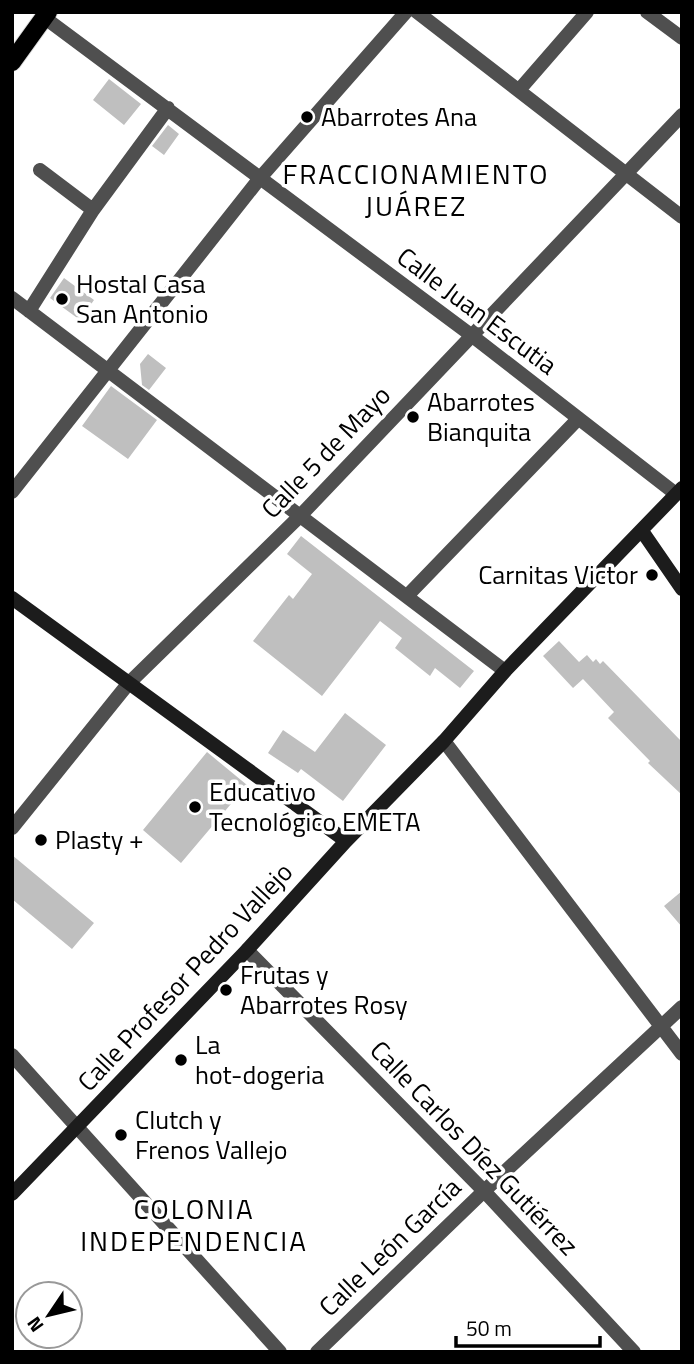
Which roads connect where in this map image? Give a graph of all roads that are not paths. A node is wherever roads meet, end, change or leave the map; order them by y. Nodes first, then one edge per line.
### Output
1 (406, 12) edge
2 (417, 12) edge
3 (587, 12) edge
4 (647, 12) edge
5 (46, 15) edge
6 (682, 38) edge
7 (12, 62) edge
8 (520, 89) junction
9 (168, 108) junction
10 (682, 115) edge
11 (40, 170) dead end
12 (625, 172) junction
13 (260, 178) junction
14 (93, 210) junction
15 (682, 217) edge
16 (12, 298) edge
17 (29, 311) junction
18 (471, 335) junction
19 (110, 371) junction
20 (578, 419) junction
21 (679, 491) edge
22 (12, 492) edge
23 (301, 515) junction
24 (642, 531) junction
25 (682, 589) edge
26 (407, 596) junction
27 (12, 598) edge
28 (505, 671) junction
29 (128, 684) junction
30 (444, 741) junction
31 (12, 828) edge
32 (346, 841) junction
33 (247, 950) junction
34 (682, 1007) edge
35 (661, 1027) junction
36 (682, 1054) edge
37 (12, 1055) edge
38 (78, 1125) junction
39 (484, 1191) junction
40 (12, 1194) edge
41 (280, 1352) edge
42 (317, 1352) edge
43 (634, 1352) edge

1 - 13 street
2 - 8 street
3 - 8 street
4 - 6 street
5 - 7 main road
5 - 9 street, Calle Juan Escutia
8 - 12 street
9 - 13 street, Calle Juan Escutia
9 - 14 street
10 - 12 street, Calle 5 de Mayo
11 - 14 street
12 - 15 street
12 - 18 street, Calle 5 de Mayo
13 - 18 street, Calle Juan Escutia
13 - 19 street
14 - 17 street
16 - 17 street
17 - 19 street
18 - 20 street, Calle Juan Escutia
18 - 23 street, Calle 5 de Mayo
19 - 22 street
19 - 23 street
20 - 21 street, Calle Juan Escutia
20 - 26 street
21 - 24 street, Calle Profesor Pedro Vallejo
23 - 26 street
23 - 29 street, Calle 5 de Mayo
24 - 25 street
24 - 28 street, Calle Profesor Pedro Vallejo
26 - 28 street
27 - 29 street
28 - 30 street, Calle Profesor Pedro Vallejo
29 - 31 street, Calle 5 de Mayo
29 - 32 street
30 - 32 street, Calle Profesor Pedro Vallejo
30 - 35 street
32 - 33 street, Calle Profesor Pedro Vallejo
33 - 38 street, Calle Profesor Pedro Vallejo
33 - 39 street, Calle Carlos Díez Gutiérrez
34 - 35 street, Calle León García
35 - 36 street
35 - 39 street, Calle León García
37 - 38 street
38 - 40 street, Calle Profesor Pedro Vallejo
38 - 41 street
39 - 42 street, Calle León García
39 - 43 street, Calle Carlos Díez Gutiérrez

